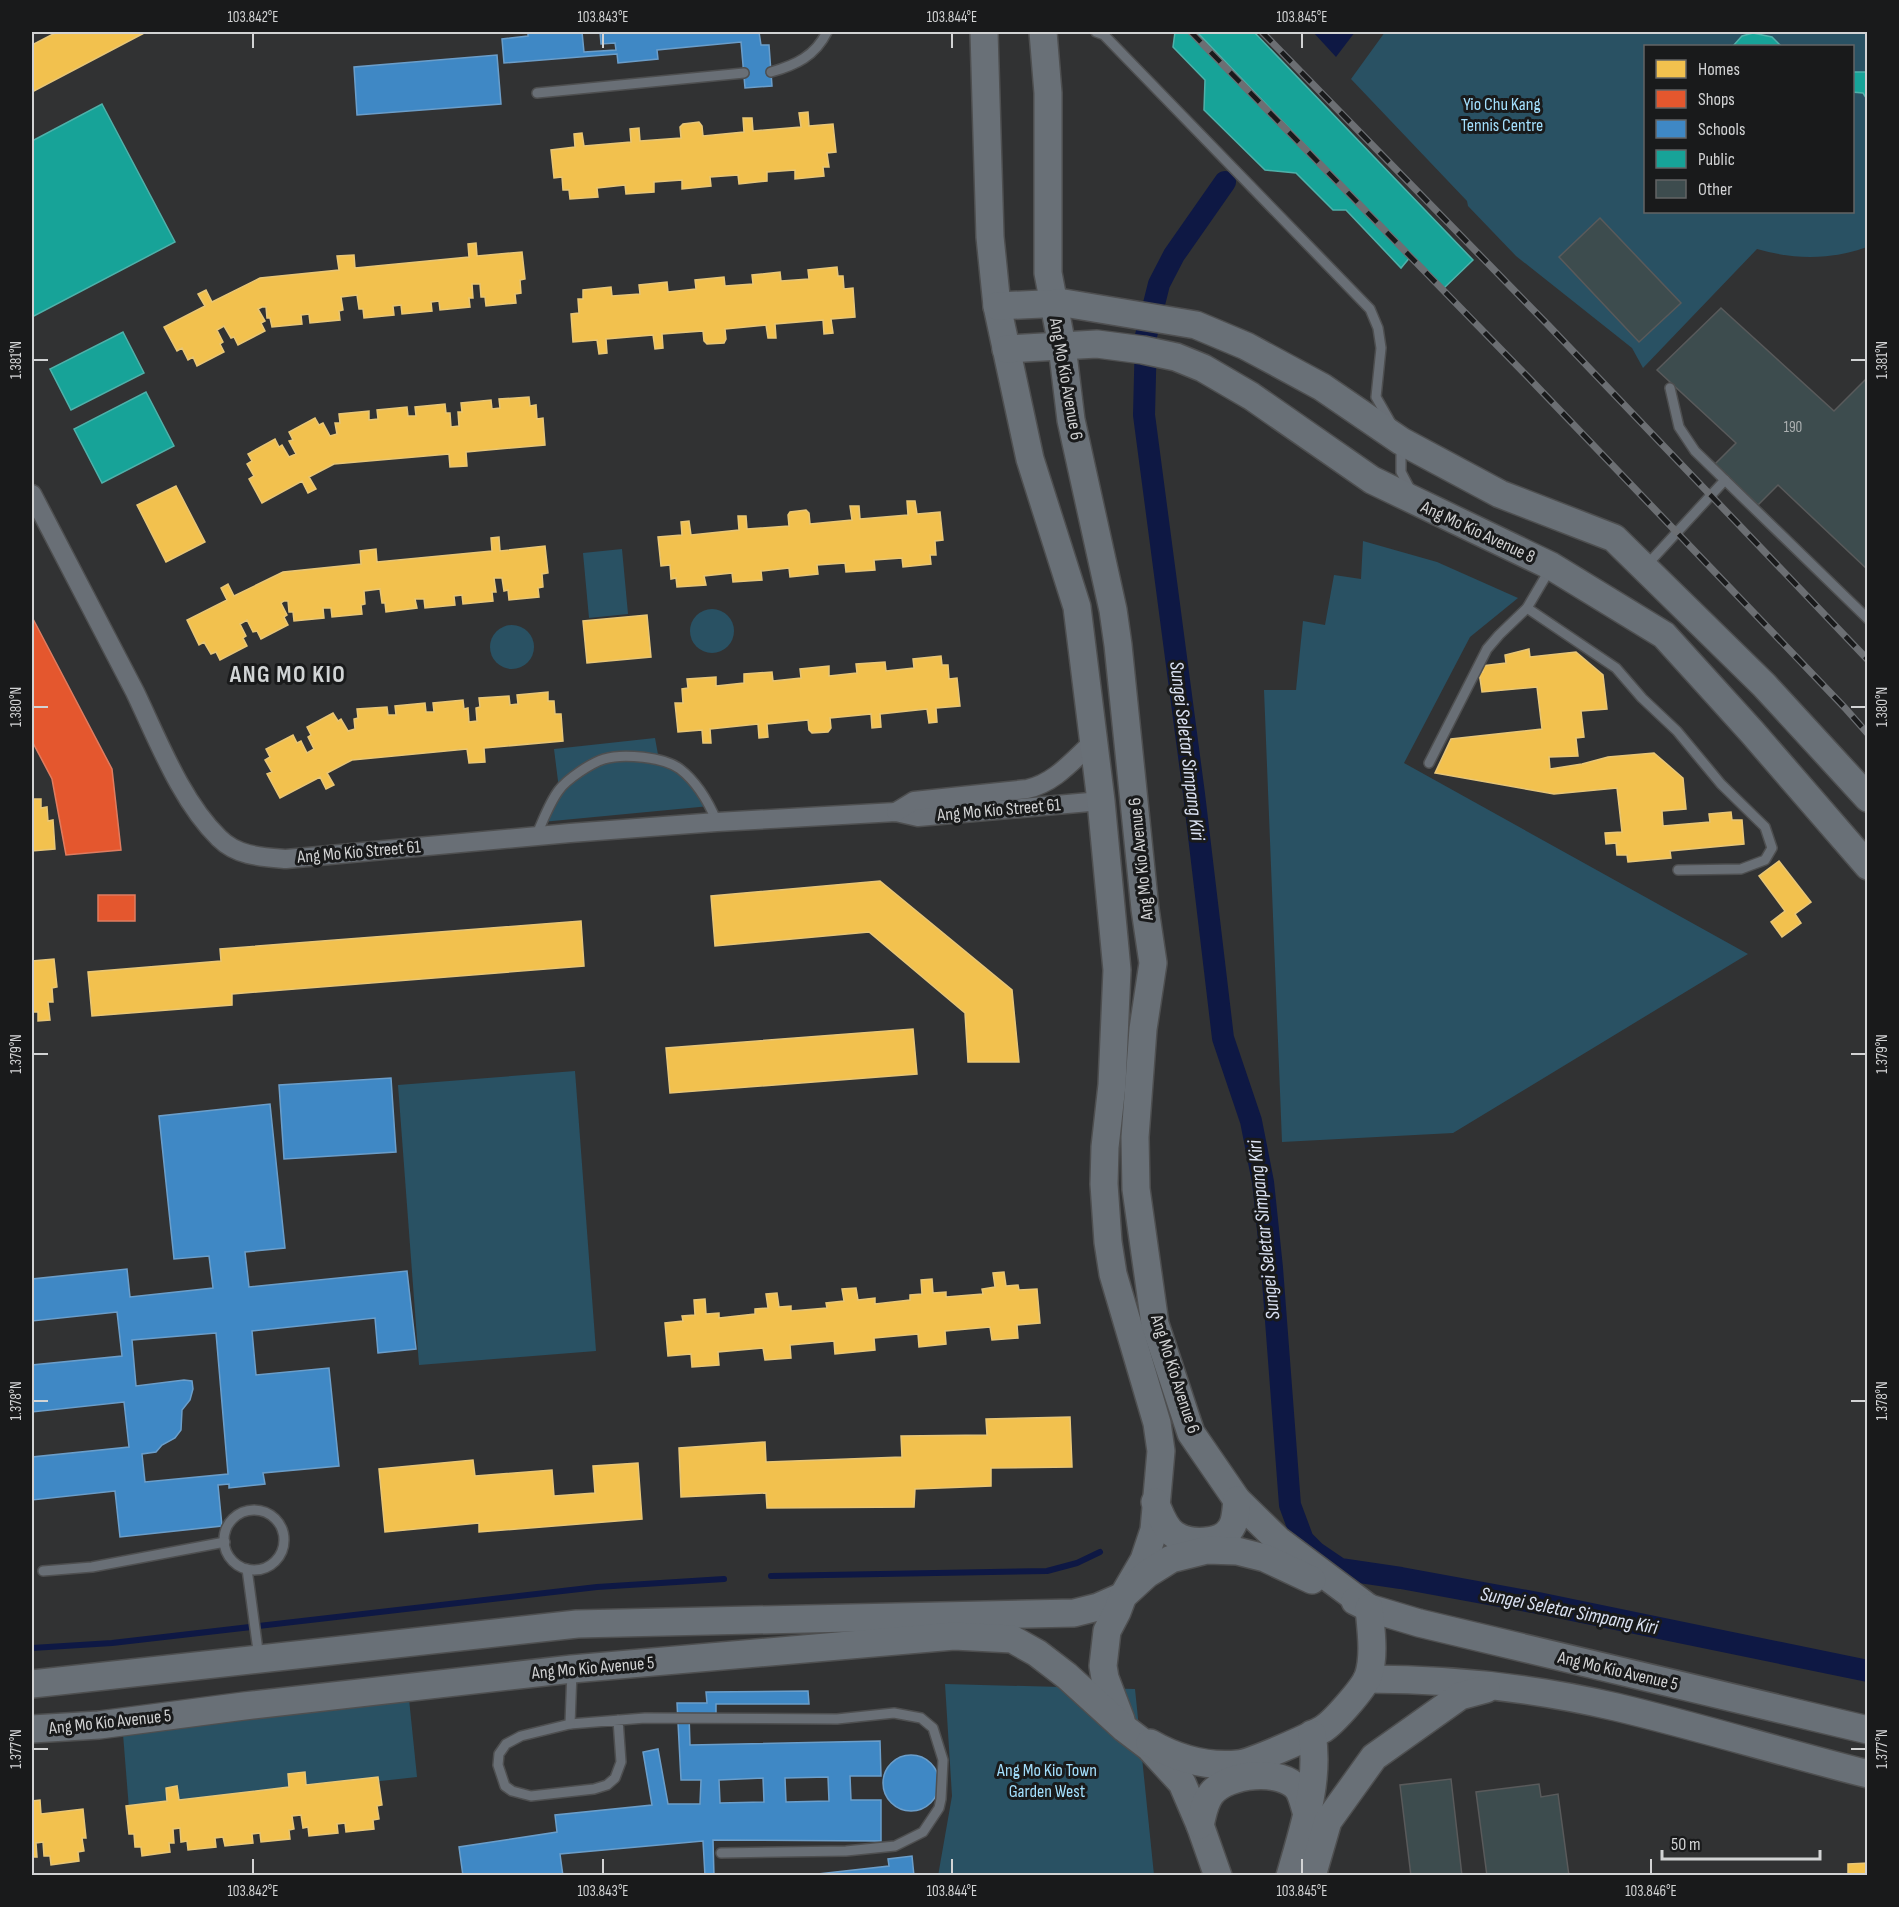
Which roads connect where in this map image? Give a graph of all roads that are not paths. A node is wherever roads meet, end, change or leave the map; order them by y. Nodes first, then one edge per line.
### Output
1 (827, 32) edge
2 (984, 32) edge
3 (1043, 32) edge
4 (1096, 32) edge
5 (771, 72) dead end
6 (744, 74) dead end
7 (537, 93) dead end
8 (1053, 302) junction
9 (997, 306) junction
10 (1062, 346) junction
11 (1006, 349) junction
12 (1670, 388) dead end
13 (1401, 441) junction
14 (1725, 480) junction
15 (32, 494) edge
16 (1428, 509) junction
17 (1551, 567) junction
18 (1645, 567) junction
19 (1527, 608) junction
20 (1868, 619) edge
21 (1094, 741) junction
22 (1429, 763) dead end
23 (1868, 798) edge
24 (1101, 801) junction
25 (896, 812) junction
26 (717, 822) junction
27 (536, 836) junction
28 (1868, 866) edge
29 (1678, 870) dead end
30 (1237, 1500) junction
31 (1155, 1503) junction
32 (225, 1542) junction
33 (247, 1569) junction
34 (43, 1571) dead end
35 (1123, 1596) junction
36 (1369, 1608) junction
37 (1048, 1614) junction
38 (842, 1617) junction
39 (842, 1647) junction
40 (258, 1649) junction
41 (572, 1669) junction
42 (1367, 1678) junction
43 (32, 1684) edge
44 (1496, 1686) junction
45 (618, 1720) junction
46 (570, 1724) junction
47 (1124, 1728) junction
48 (32, 1729) edge
49 (1868, 1730) edge
50 (1312, 1734) junction
51 (1868, 1774) edge
52 (1306, 1812) junction
53 (1200, 1825) junction
54 (721, 1853) dead end
55 (1218, 1875) edge
56 (1290, 1875) edge
57 (1312, 1875) edge

1 - 5 lane
2 - 9 main road, Ang Mo Kio Avenue 6
3 - 8 main road, Ang Mo Kio Avenue 6
4 - 13 lane
6 - 7 lane
8 - 9 main road
8 - 10 main road, Ang Mo Kio Avenue 6
8 - 13 main road
9 - 11 main road, Ang Mo Kio Avenue 6
10 - 11 main road, Ang Mo Kio Avenue 8
10 - 16 main road, Ang Mo Kio Avenue 8
10 - 30 main road, Ang Mo Kio Avenue 6
11 - 21 main road, Ang Mo Kio Avenue 6
12 - 14 lane
13 - 16 lane
13 - 18 main road
14 - 18 lane
14 - 20 lane
15 - 27 street, Ang Mo Kio Street 61
16 - 17 main road, Ang Mo Kio Avenue 8
17 - 19 lane
17 - 28 main road, Ang Mo Kio Avenue 8
18 - 23 main road
19 - 22 lane
19 - 29 lane
21 - 24 main road, Ang Mo Kio Avenue 6
21 - 25 street, Ang Mo Kio Street 61
24 - 25 street, Ang Mo Kio Street 61
24 - 31 main road, Ang Mo Kio Avenue 6
25 - 26 street, Ang Mo Kio Street 61
26 - 27 street, Ang Mo Kio Street 61
26 - 27 lane
30 - 31 main road
30 - 36 main road, Ang Mo Kio Avenue 6
31 - 35 main road, Ang Mo Kio Avenue 6
31 - 37 main road
32 - 33 lane
32 - 33 lane
32 - 34 lane
33 - 40 lane
35 - 36 main road
35 - 37 main road
35 - 47 main road, Ang Mo Kio Avenue 6
36 - 42 main road
36 - 49 main road, Ang Mo Kio Avenue 5
37 - 38 main road
38 - 39 main road
38 - 40 main road
39 - 41 main road, Ang Mo Kio Avenue 5
39 - 47 main road, Ang Mo Kio Avenue 5
40 - 43 main road
41 - 46 lane
41 - 48 main road, Ang Mo Kio Avenue 5
42 - 44 main road, Ang Mo Kio Avenue 5
42 - 50 main road
44 - 51 main road, Ang Mo Kio Avenue 5
44 - 57 main road
45 - 46 lane
45 - 46 lane
45 - 54 lane
47 - 50 main road
47 - 53 main road
50 - 52 main road
52 - 53 main road
52 - 56 main road
53 - 55 main road

